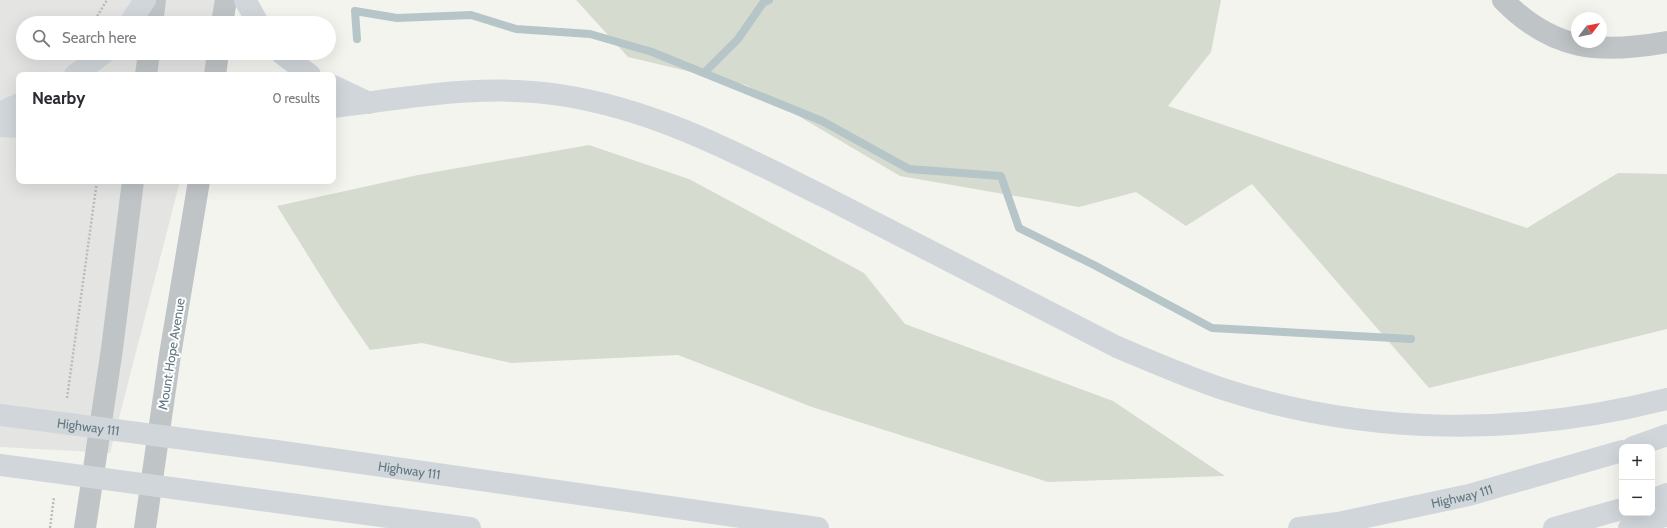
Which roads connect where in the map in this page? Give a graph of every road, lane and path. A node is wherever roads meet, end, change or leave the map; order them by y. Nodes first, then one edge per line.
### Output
1 (107, 0) edge
2 (145, 0) edge
3 (155, 0) edge
4 (226, 0) edge
5 (245, 0) edge
6 (1503, 0) edge
7 (97, 16) edge
8 (135, 16) edge
9 (153, 16) edge
10 (223, 16) edge
11 (254, 16) edge
12 (1667, 42) edge
13 (95, 60) edge
14 (148, 60) edge
15 (217, 60) edge
16 (290, 60) edge
17 (79, 72) edge
18 (146, 72) edge
19 (215, 72) edge
20 (306, 72) edge
21 (336, 87) edge
22 (369, 103) junction
23 (16, 105) edge
24 (336, 107) edge
25 (0, 113) edge
26 (0, 126) edge
27 (16, 127) edge
28 (97, 184) edge
29 (133, 184) edge
30 (198, 184) edge
31 (75, 344) dead end
32 (1667, 399) edge
33 (0, 415) edge
34 (1667, 435) edge
35 (1642, 444) edge
36 (1619, 452) edge
37 (0, 465) edge
38 (1667, 494) edge
39 (1655, 499) edge
40 (1619, 510) edge
41 (1667, 515) edge
42 (85, 528) edge
43 (145, 528) edge
44 (470, 528) edge
45 (818, 528) edge
46 (1299, 528) edge
47 (1554, 528) edge
48 (1629, 528) edge

1 - 7 path
2 - 8 highway
3 - 9 street
4 - 10 street
5 - 11 highway
6 - 12 street
13 - 17 highway
14 - 18 street
15 - 19 street
16 - 20 highway
21 - 22 highway
22 - 24 highway
22 - 32 highway
23 - 25 highway
26 - 27 highway
28 - 31 path
29 - 42 street
30 - 43 street, Mount Hope Avenue
33 - 45 highway, Highway 111
34 - 35 highway
36 - 46 highway, Highway 111
37 - 44 highway
38 - 39 highway
40 - 47 highway
41 - 48 highway

